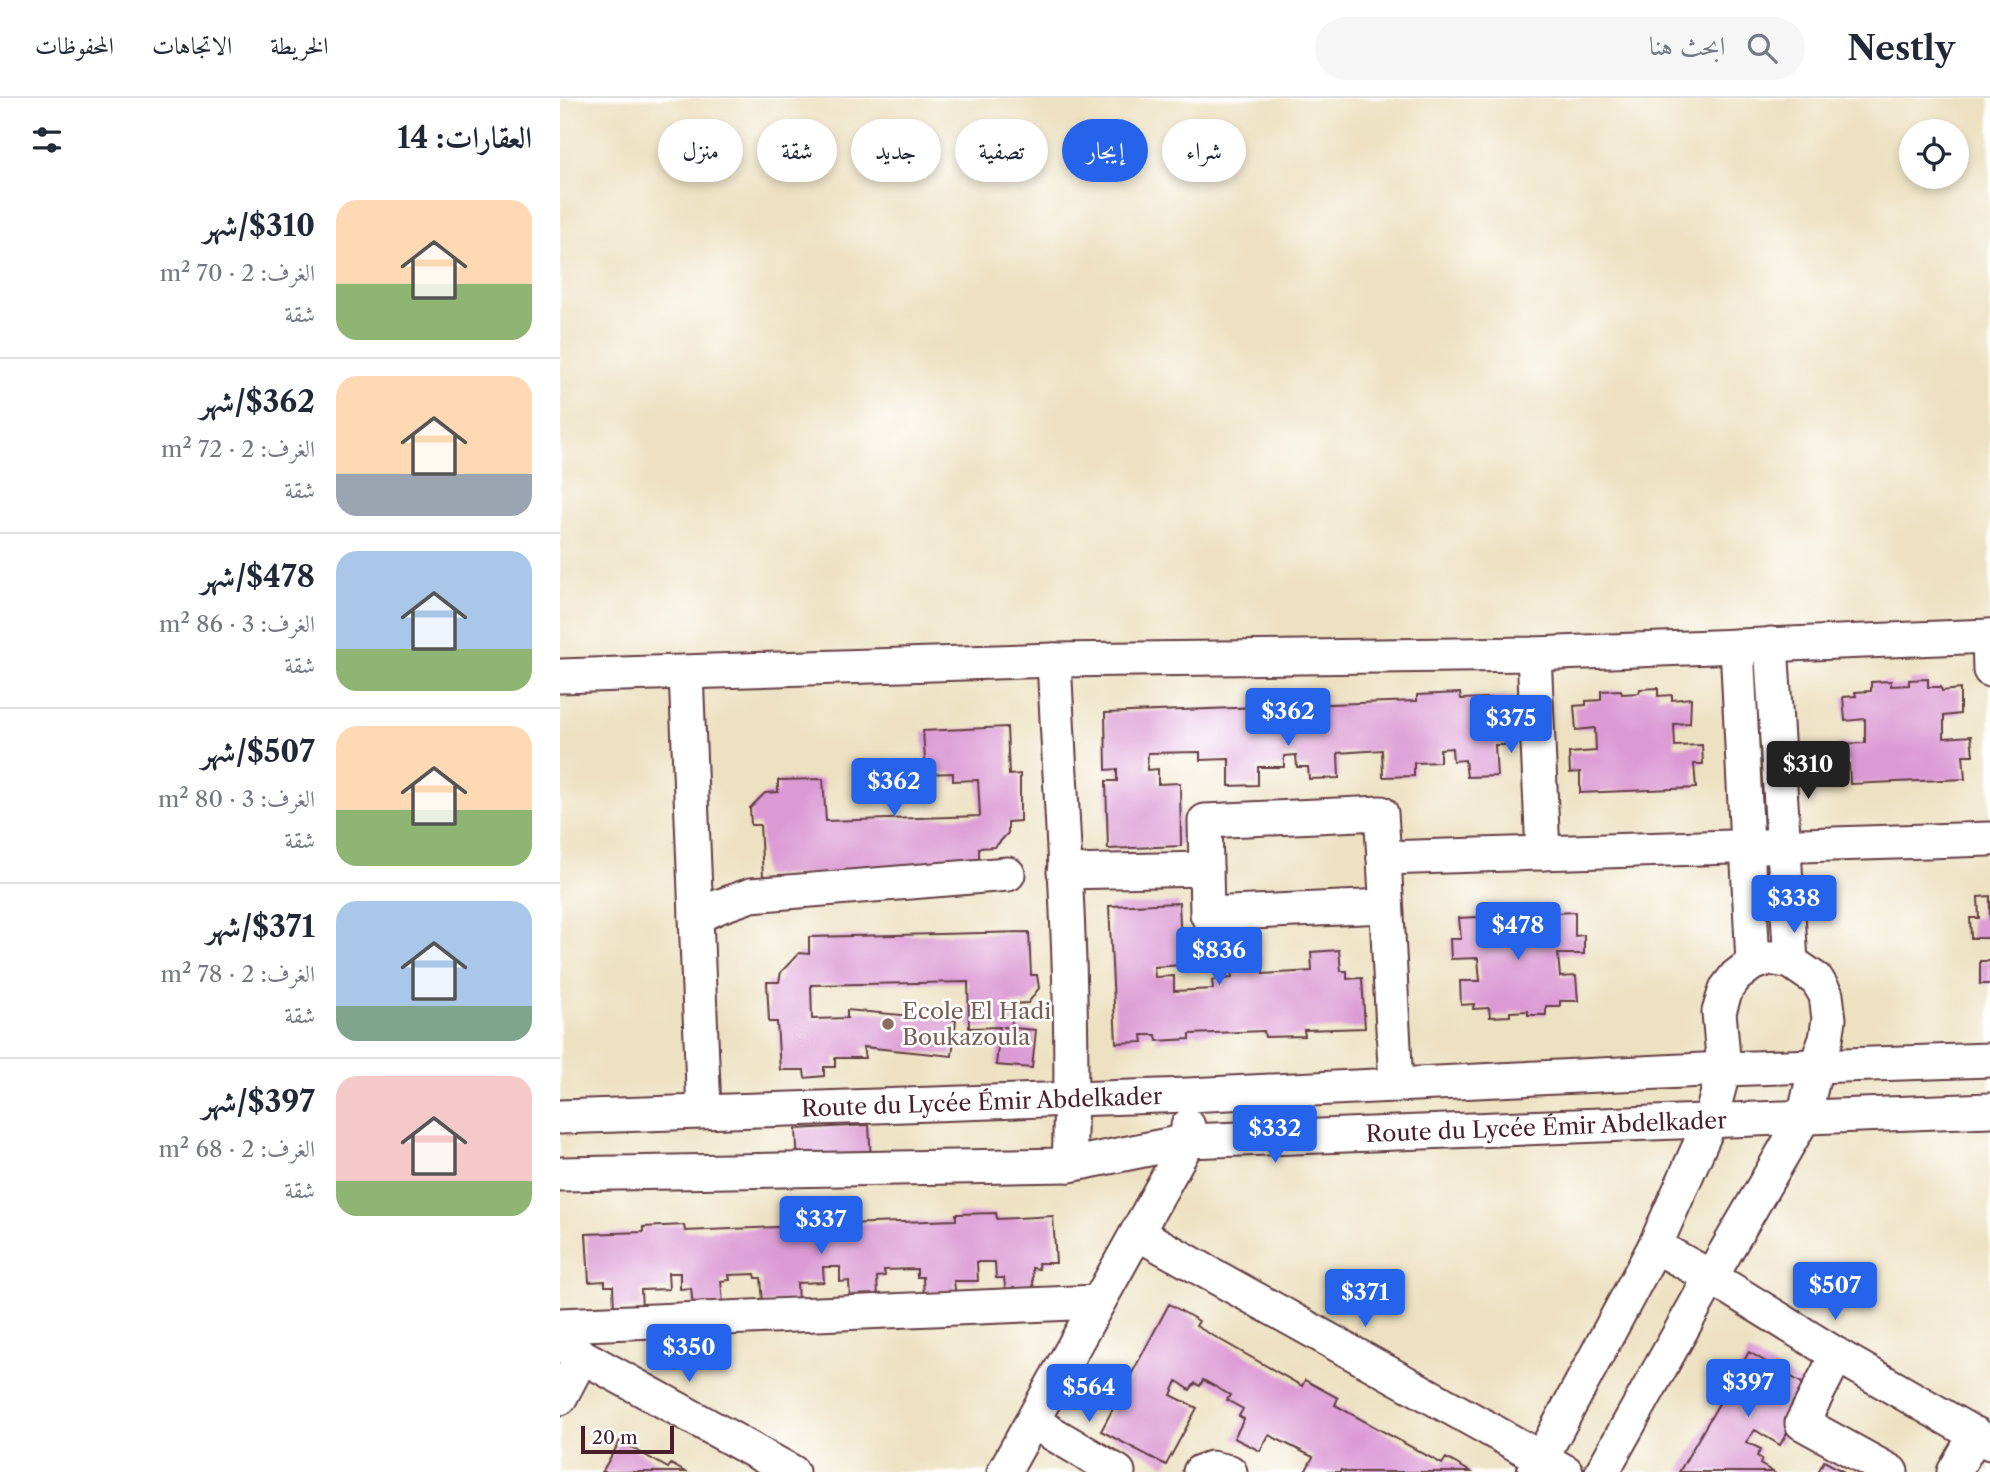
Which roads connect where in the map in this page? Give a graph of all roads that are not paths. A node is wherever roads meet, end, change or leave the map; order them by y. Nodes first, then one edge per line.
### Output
1 (1989, 636) edge
2 (1771, 644) junction
3 (1737, 646) junction
4 (1534, 654) junction
5 (1054, 660) junction
6 (1990, 670) edge
7 (686, 673) junction
8 (560, 676) edge
9 (1990, 839) edge
10 (1784, 844) junction
11 (1747, 846) junction
12 (1543, 853) junction
13 (1384, 858) junction
14 (1206, 869) junction
15 (1064, 872) junction
16 (1009, 874) dead end
17 (1385, 906) junction
18 (696, 917) junction
19 (1791, 962) junction
20 (1753, 963) junction
21 (1990, 1060) edge
22 (1816, 1066) junction
23 (1724, 1069) junction
24 (1396, 1085) junction
25 (1188, 1095) junction
26 (1072, 1099) junction
27 (1990, 1110) edge
28 (704, 1111) junction
29 (560, 1117) edge
30 (1804, 1117) junction
31 (1710, 1122) junction
32 (1188, 1141) junction
33 (1069, 1165) junction
34 (560, 1174) edge
35 (1137, 1233) junction
36 (1655, 1246) junction
37 (1710, 1277) junction
38 (1097, 1302) junction
39 (560, 1325) edge
40 (571, 1350) edge
41 (1837, 1355) junction
42 (560, 1398) edge
43 (1032, 1422) junction
44 (1983, 1438) edge
45 (1547, 1467) edge
46 (792, 1472) edge
47 (1004, 1472) edge
48 (1118, 1472) edge
49 (1200, 1472) edge
50 (1230, 1472) edge
51 (1602, 1472) edge
52 (1891, 1472) edge
53 (1954, 1472) edge

1 - 2 street
1 - 6 street
2 - 3 street
2 - 10 street
3 - 4 street
3 - 11 street
4 - 5 street
4 - 12 street
5 - 7 street
5 - 15 street
7 - 8 street
7 - 18 street
9 - 10 street
10 - 11 street
10 - 19 street
11 - 12 street
11 - 20 street
12 - 13 street
13 - 14 street
13 - 17 street
14 - 15 street
14 - 17 street
15 - 26 street
16 - 18 street
17 - 24 street
18 - 28 street
19 - 20 street
19 - 22 street
20 - 23 street
21 - 22 street, Route du Lycée Émir Abdelkader
22 - 23 street, Route du Lycée Émir Abdelkader
22 - 30 street
23 - 24 street, Route du Lycée Émir Abdelkader
23 - 31 street
24 - 25 street, Route du Lycée Émir Abdelkader
25 - 26 street, Route du Lycée Émir Abdelkader
25 - 32 street
26 - 28 street, Route du Lycée Émir Abdelkader
26 - 33 street
27 - 30 street, Route du Lycée Émir Abdelkader
28 - 29 street, Route du Lycée Émir Abdelkader
30 - 31 street, Route du Lycée Émir Abdelkader
30 - 37 street
31 - 32 street, Route du Lycée Émir Abdelkader
31 - 36 street
32 - 33 street, Route du Lycée Émir Abdelkader
32 - 35 street
33 - 34 street, Route du Lycée Émir Abdelkader
35 - 38 street
35 - 45 street
36 - 37 street
36 - 45 street
37 - 41 street
37 - 51 street
38 - 39 street
38 - 43 street
40 - 42 street
40 - 46 street
41 - 44 street
41 - 52 street
43 - 47 street
43 - 48 street
44 - 53 street
49 - 50 street

